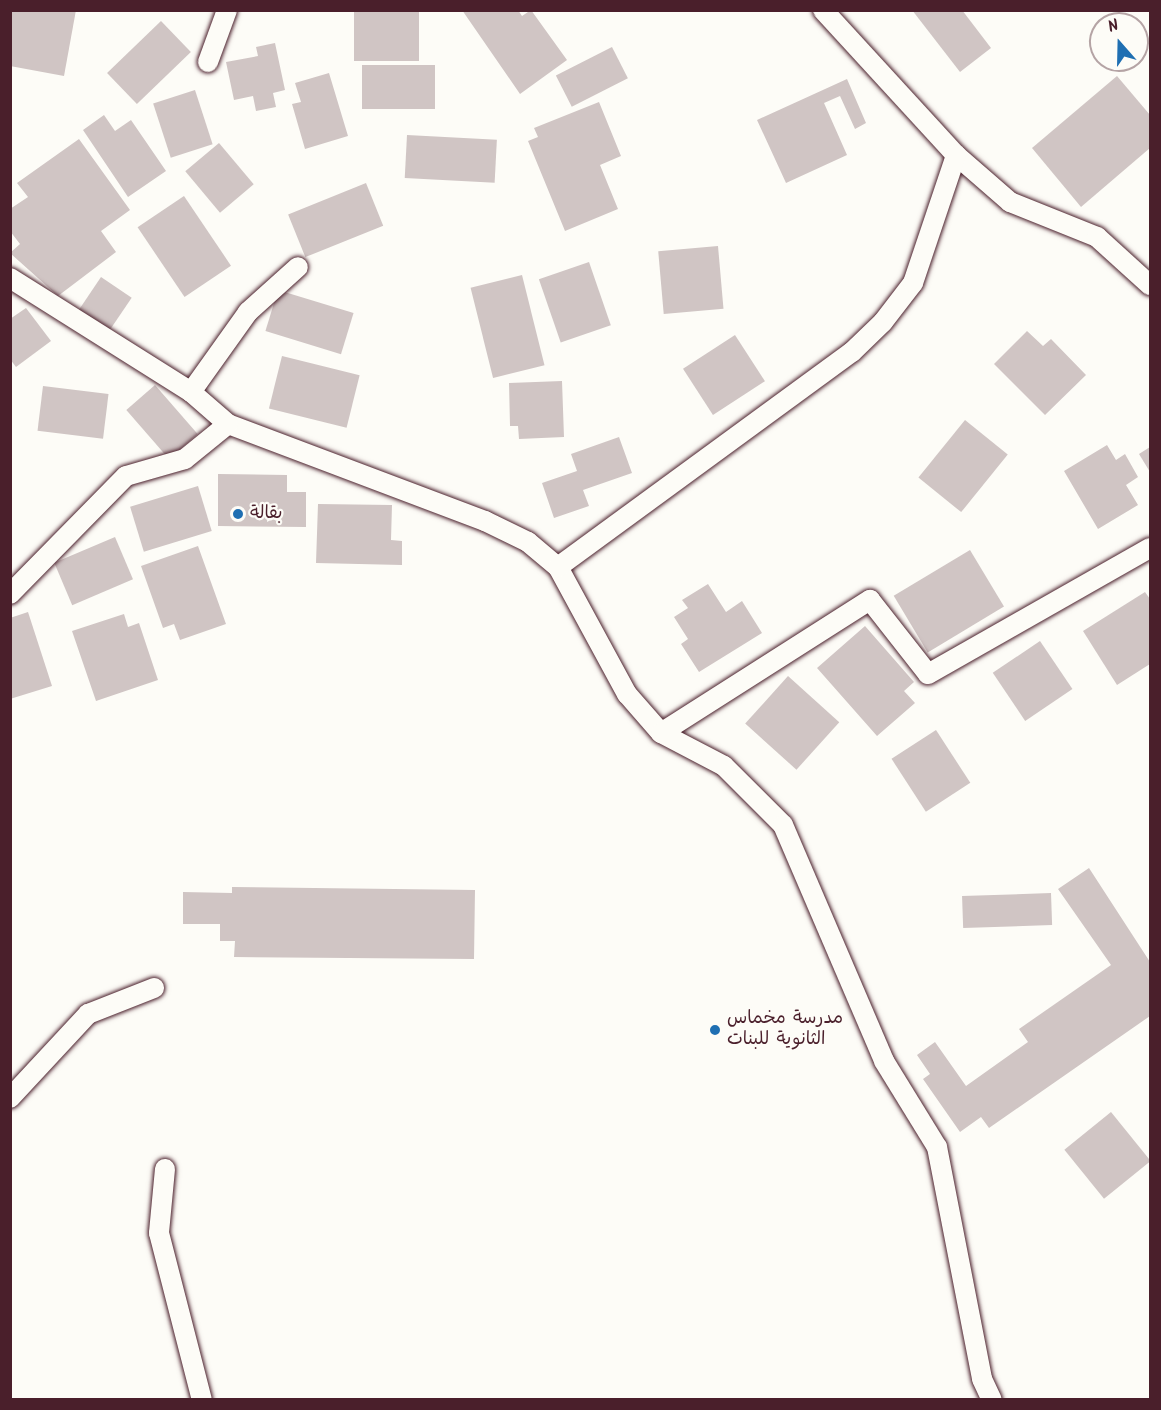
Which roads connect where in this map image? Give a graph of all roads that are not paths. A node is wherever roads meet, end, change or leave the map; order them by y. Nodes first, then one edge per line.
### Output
1 (227, 10) edge
2 (823, 10) edge
3 (207, 62) dead end
4 (956, 155) junction
5 (298, 267) dead end
6 (10, 278) edge
7 (1150, 285) edge
8 (191, 392) junction
9 (228, 424) junction
10 (1150, 548) edge
11 (558, 567) junction
12 (10, 594) edge
13 (661, 733) junction
14 (154, 988) dead end
15 (10, 1098) edge
16 (165, 1169) dead end
17 (202, 1400) edge
18 (992, 1400) edge

1 - 3 street
2 - 4 street
4 - 7 street
4 - 11 street
5 - 8 street
6 - 8 street
8 - 9 street
9 - 11 street
9 - 12 street
10 - 13 street
11 - 13 street
13 - 18 street
14 - 15 street
16 - 17 street

